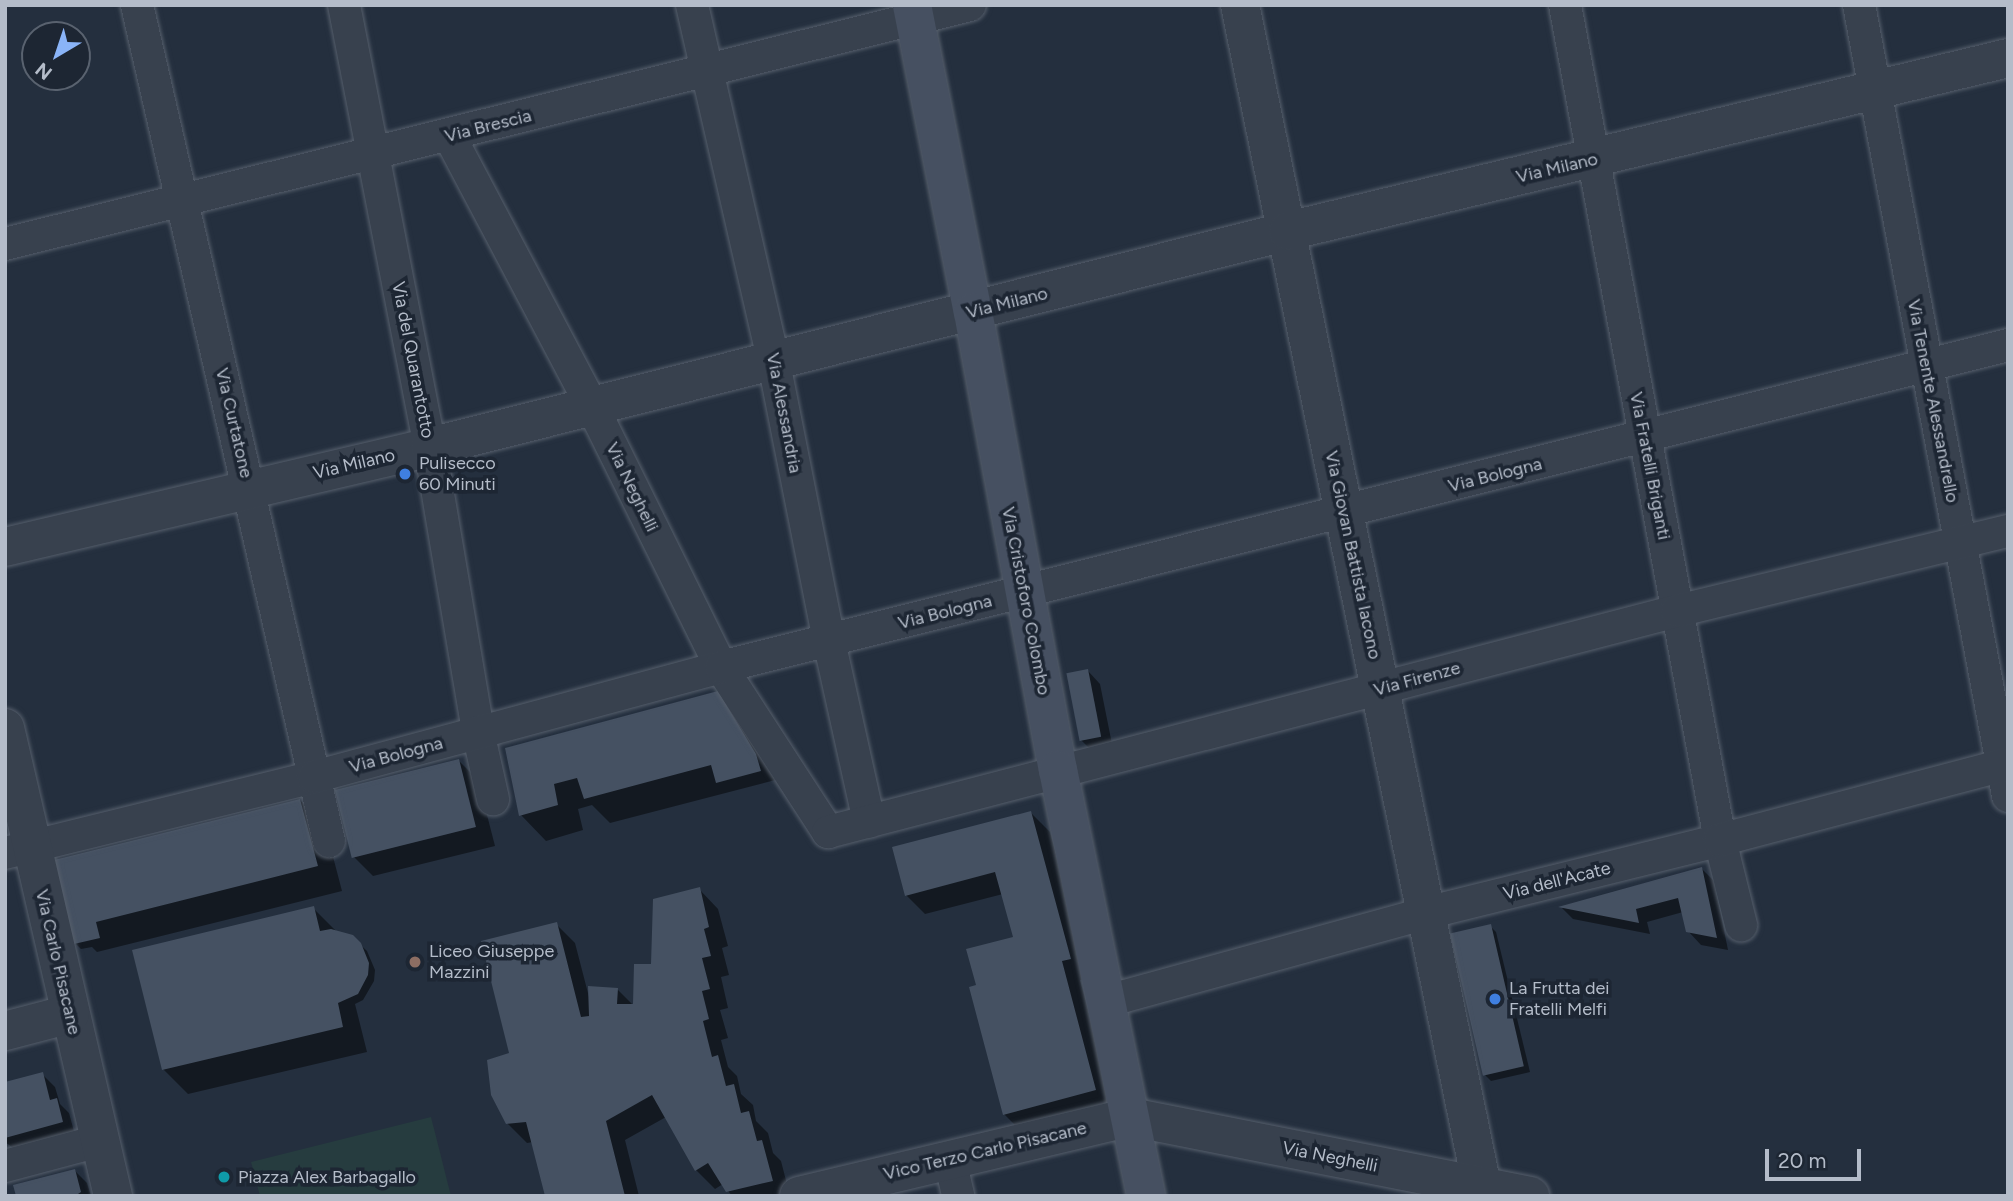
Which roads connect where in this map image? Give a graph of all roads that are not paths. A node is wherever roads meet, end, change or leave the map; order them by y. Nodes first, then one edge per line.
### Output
1 (136, 5) edge
2 (344, 5) edge
3 (692, 5) edge
4 (970, 5) edge
5 (1240, 5) edge
6 (1565, 5) edge
7 (1859, 5) edge
8 (913, 12) edge
9 (2008, 58) edge
10 (706, 72) junction
11 (1875, 91) junction
12 (449, 135) junction
13 (373, 154) junction
14 (1594, 159) junction
15 (184, 200) junction
16 (1288, 231) junction
17 (5, 244) edge
18 (973, 312) junction
19 (2008, 345) edge
20 (773, 358) junction
21 (1927, 365) junction
22 (592, 406) junction
23 (1645, 437) junction
24 (430, 447) junction
25 (248, 488) junction
26 (1344, 513) junction
27 (2008, 531) edge
28 (1960, 543) junction
29 (5, 547) edge
30 (1024, 592) junction
31 (1677, 611) junction
32 (829, 641) junction
33 (721, 667) junction
34 (1381, 688) junction
35 (5, 727) edge
36 (478, 732) junction
37 (1058, 770) junction
38 (2006, 775) edge
39 (314, 777) junction
40 (493, 799) dead end
41 (869, 822) junction
42 (828, 832) joint
43 (1720, 840) junction
44 (328, 841) dead end
45 (18, 850) edge
46 (1426, 913) junction
47 (1741, 925) dead end
48 (1107, 1000) junction
49 (70, 1014) junction
50 (5, 1031) edge
51 (1131, 1117) junction
52 (100, 1141) junction
53 (5, 1166) edge
54 (954, 1178) edge
55 (1482, 1187) junction
56 (113, 1196) edge
57 (799, 1196) edge
58 (1146, 1196) edge
59 (1530, 1196) edge

1 - 15 street, Via Curtatone
2 - 13 street, Via del Quarantotto
3 - 10 street, Via Alessandria
4 - 8 street, Via Brescia
5 - 16 street, Via Giovan Battista Iacono
6 - 14 street, Via Fratelli Briganti
7 - 11 street, Via Tenente Alessandrello
8 - 10 street, Via Brescia
8 - 18 main road, Via Cristoforo Colombo
9 - 11 street, Via Milano
10 - 12 street, Via Brescia
10 - 20 street, Via Alessandria
11 - 14 street, Via Milano
11 - 21 street, Via Tenente Alessandrello
12 - 13 street, Via Brescia
12 - 22 street, Via Neghelli
13 - 15 street, Via Brescia
13 - 24 street, Via del Quarantotto
14 - 16 street, Via Milano
14 - 23 street, Via Fratelli Briganti
15 - 17 street, Via Brescia
15 - 25 street, Via Curtatone
16 - 18 street, Via Milano
16 - 26 street, Via Giovan Battista Iacono
18 - 20 street, Via Milano
18 - 30 main road, Via Cristoforo Colombo
19 - 21 street, Via Bologna
20 - 22 street, Via Milano
20 - 32 street, Via Alessandria
21 - 23 street, Via Bologna
21 - 28 street, Via Tenente Alessandrello
22 - 24 street, Via Milano
22 - 33 street, Via Neghelli
23 - 26 street, Via Bologna
23 - 31 street, Via Fratelli Briganti
24 - 25 street, Via Milano
24 - 36 street, Via del Quarantotto
25 - 29 street, Via Milano
25 - 39 street, Via Curtatone
26 - 30 street, Via Bologna
26 - 34 street, Via Giovan Battista Iacono
27 - 28 street, Via Firenze
28 - 31 street, Via Firenze
28 - 38 street, Via Tenente Alessandrello
30 - 32 street, Via Bologna
30 - 37 main road, Via Cristoforo Colombo
31 - 34 street, Via Firenze
31 - 43 street, Via Fratelli Briganti
32 - 33 street, Via Bologna
32 - 41 street, Via Alessandria
33 - 36 street, Via Bologna
33 - 42 street, Via Neghelli
34 - 37 street, Via Firenze
34 - 46 street, Via Giovan Battista Iacono
35 - 45 street, Via Carlo Pisacane
36 - 39 street, Via Bologna
36 - 40 street, Via del Quarantotto
37 - 41 street, Via Firenze
37 - 48 main road, Via Cristoforo Colombo
38 - 43 street, Via dell'Acate
39 - 44 street, Via Curtatone
39 - 45 street, Via Bologna
41 - 42 street, Via Firenze
43 - 46 street, Via dell'Acate
43 - 47 street, Via Fratelli Briganti
45 - 49 street, Via Carlo Pisacane
46 - 48 street, Via dell'Acate
46 - 55 street, Via Giovan Battista Iacono
48 - 51 main road, Via Cristoforo Colombo
49 - 50 street
49 - 52 street, Via Carlo Pisacane
51 - 54 street, Vico Terzo Carlo Pisacane
51 - 55 street, Via Neghelli
51 - 58 main road, Via Cristoforo Colombo
52 - 53 street
52 - 56 street, Via Carlo Pisacane
54 - 57 street, Vico Terzo Carlo Pisacane
55 - 59 street, Via Neghelli

